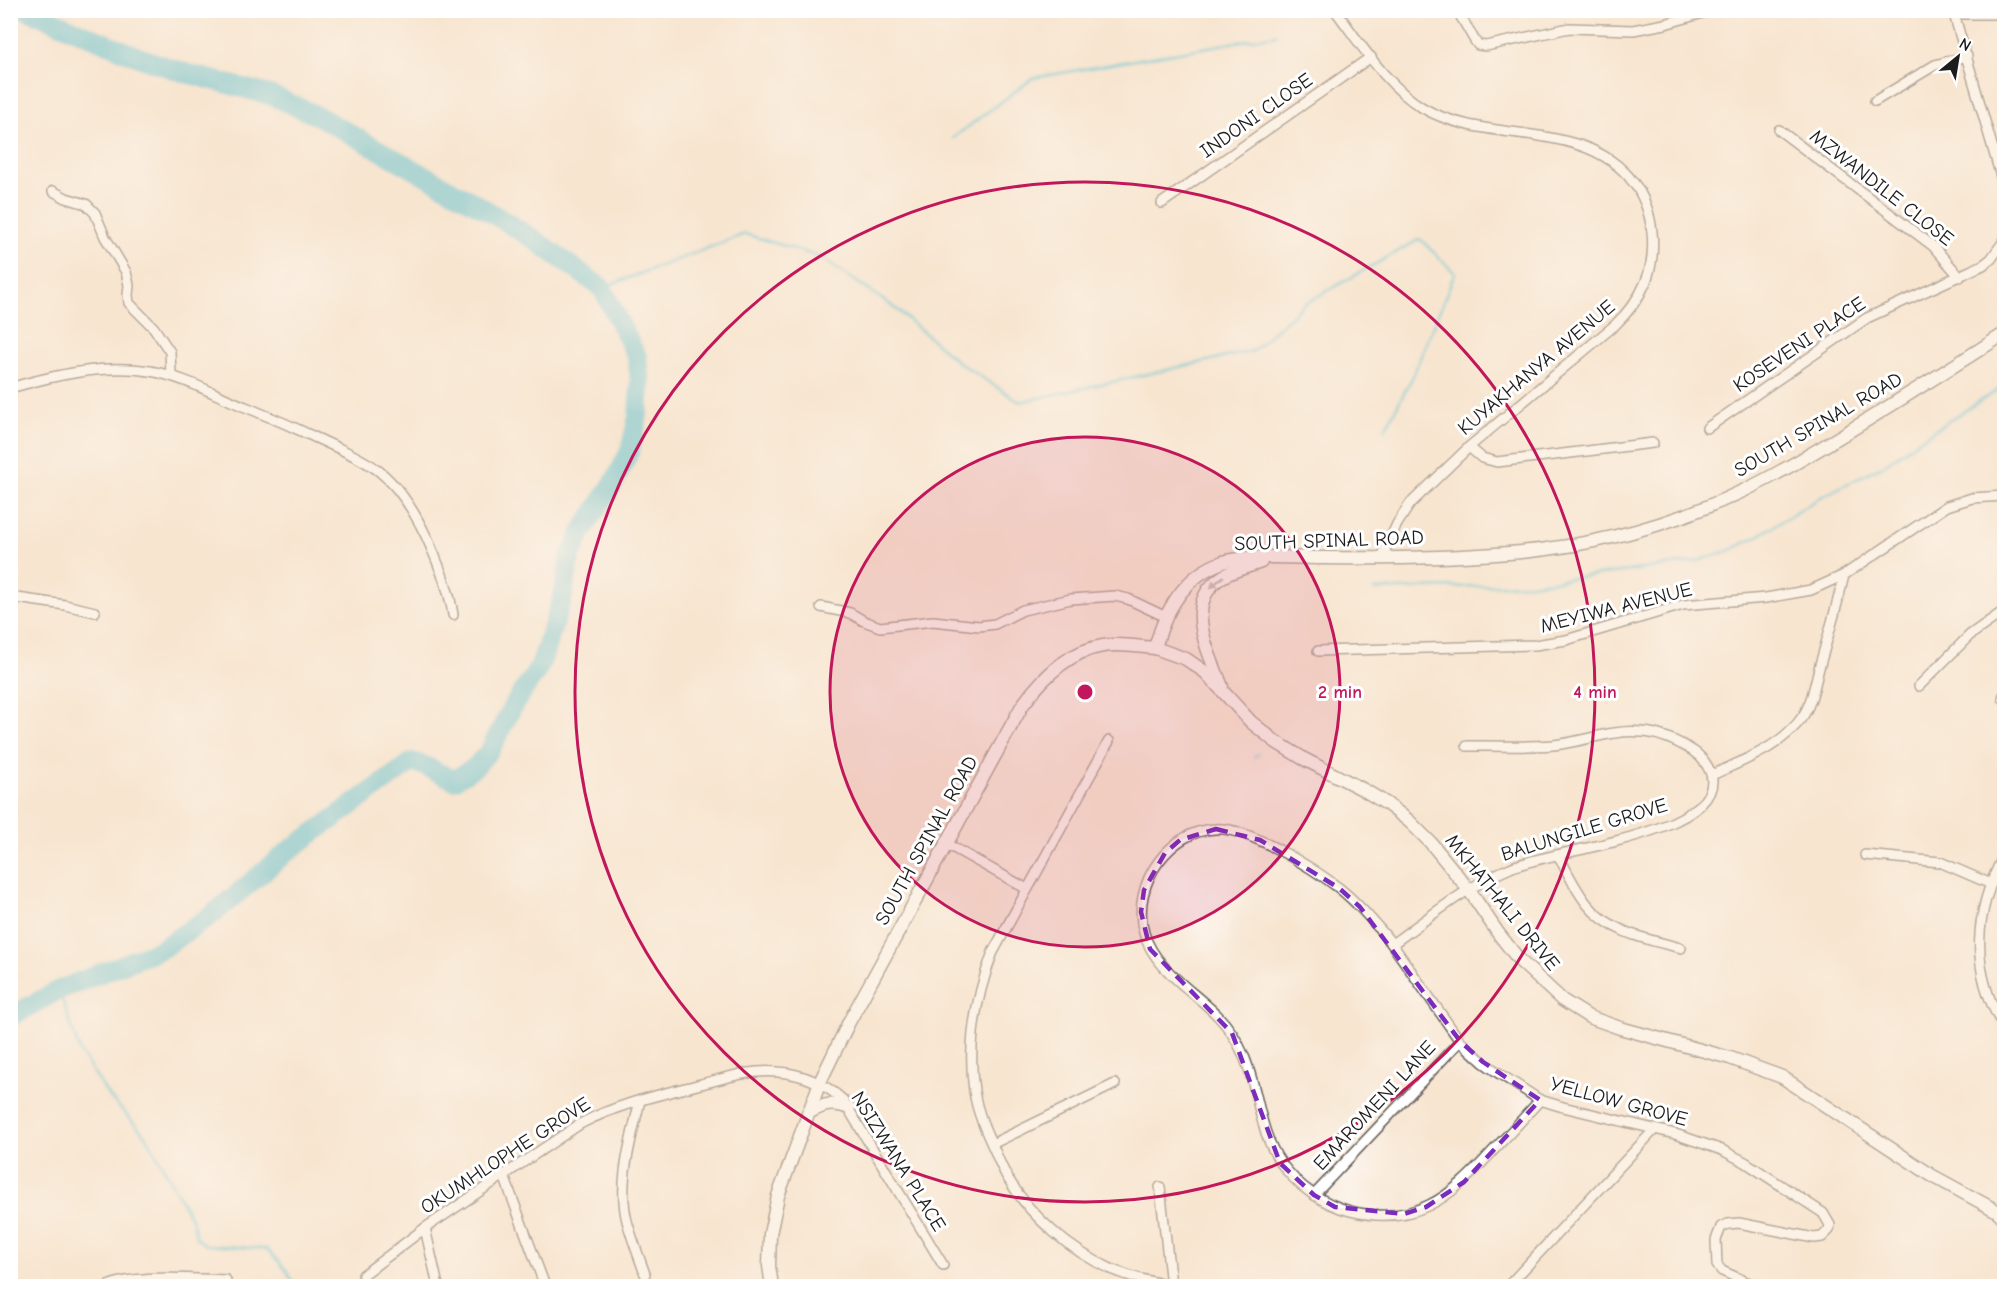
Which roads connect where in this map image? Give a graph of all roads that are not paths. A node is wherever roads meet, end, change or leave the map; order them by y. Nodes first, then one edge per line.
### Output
1 (1335, 10) edge
2 (1457, 10) edge
3 (1713, 10) edge
4 (1949, 12) edge
5 (2004, 15) edge
6 (1967, 56) junction
7 (1371, 57) junction
8 (1875, 101) dead end
9 (1779, 130) dead end
10 (2004, 187) edge
11 (53, 191) dead end
12 (1162, 203) dead end
13 (2004, 241) edge
14 (1960, 277) junction
15 (2004, 334) edge
16 (171, 375) junction
17 (10, 388) edge
18 (1707, 428) dead end
19 (1653, 442) dead end
20 (1469, 447) junction
21 (2004, 496) edge
22 (1270, 558) junction
23 (1381, 558) junction
24 (1844, 575) junction
25 (10, 597) edge
26 (820, 607) dead end
27 (2004, 611) edge
28 (95, 612) dead end
29 (453, 615) dead end
30 (1166, 617) junction
31 (1155, 648) junction
32 (1318, 651) dead end
33 (1919, 686) dead end
34 (1224, 693) junction
35 (1109, 741) dead end
36 (1467, 746) dead end
37 (1712, 775) junction
38 (945, 843) junction
39 (1558, 855) junction
40 (1866, 855) dead end
41 (2004, 855) edge
42 (1991, 884) junction
43 (1027, 889) junction
44 (1469, 890) junction
45 (1392, 944) junction
46 (1681, 948) dead end
47 (2004, 1027) edge
48 (1460, 1041) junction
49 (820, 1082) junction
50 (1115, 1084) dead end
51 (640, 1100) junction
52 (1540, 1100) junction
53 (849, 1107) junction
54 (808, 1113) junction
55 (1655, 1129) junction
56 (992, 1144) junction
57 (504, 1176) junction
58 (1160, 1187) dead end
59 (1314, 1195) junction
60 (2004, 1218) edge
61 (425, 1228) junction
62 (943, 1264) dead end
63 (645, 1274) dead end
64 (363, 1275) dead end
65 (226, 1280) dead end
66 (1174, 1286) edge
67 (108, 1287) edge
68 (438, 1287) edge
69 (545, 1287) edge
70 (772, 1287) edge
71 (1508, 1287) edge
72 (1756, 1287) edge

1 - 7 street, KUYAKHANYA AVENUE
2 - 3 street
4 - 5 street
4 - 6 street
6 - 8 street
6 - 10 street
7 - 12 street, INDONI CLOSE
7 - 20 street, KUYAKHANYA AVENUE
9 - 14 street, MZWANDILE CLOSE
11 - 16 street
13 - 14 street, KOSEVENI PLACE
14 - 18 street, KOSEVENI PLACE
15 - 23 street, SOUTH SPINAL ROAD
16 - 17 street
16 - 29 street
19 - 20 street
20 - 23 street, KUYAKHANYA AVENUE
21 - 24 street, MEYIWA AVENUE
22 - 23 street, SOUTH SPINAL ROAD
22 - 30 street, SOUTH SPINAL ROAD
22 -> 34 street
24 - 32 street, MEYIWA AVENUE
24 - 37 street
25 - 28 street
26 - 30 street
27 - 33 street
30 - 31 street, SOUTH SPINAL ROAD
31 - 34 street, MKHATHALI DRIVE
31 - 38 street, SOUTH SPINAL ROAD
34 - 44 street, MKHATHALI DRIVE
35 - 43 street
36 - 37 street
37 - 39 street, BALUNGILE GROVE
38 - 43 street
38 - 49 street, SOUTH SPINAL ROAD
39 - 44 street, BALUNGILE GROVE
39 - 46 street
40 - 42 street
41 - 42 street
42 - 47 street
43 - 56 street
44 - 45 street
44 - 60 street, MKHATHALI DRIVE
45 - 48 street, YELLOW GROVE
45 - 59 street, YELLOW GROVE
48 - 52 street, YELLOW GROVE
48 - 59 street, EMAROMENI LANE
49 - 51 street, OKUMHLOPHE GROVE
49 - 53 street, NSIZWANA PLACE
49 - 54 street, SOUTH SPINAL ROAD
50 - 56 street
51 - 57 street, OKUMHLOPHE GROVE
51 - 63 street
52 - 55 street, YELLOW GROVE
52 - 59 street, YELLOW GROVE
53 - 54 street
53 - 62 street, NSIZWANA PLACE
54 - 70 street, SOUTH SPINAL ROAD
55 - 71 street
55 - 72 street, YELLOW GROVE
56 - 66 street
57 - 61 street, OKUMHLOPHE GROVE
57 - 69 street
58 - 66 street
61 - 64 street, OKUMHLOPHE GROVE
61 - 68 street
65 - 67 street

